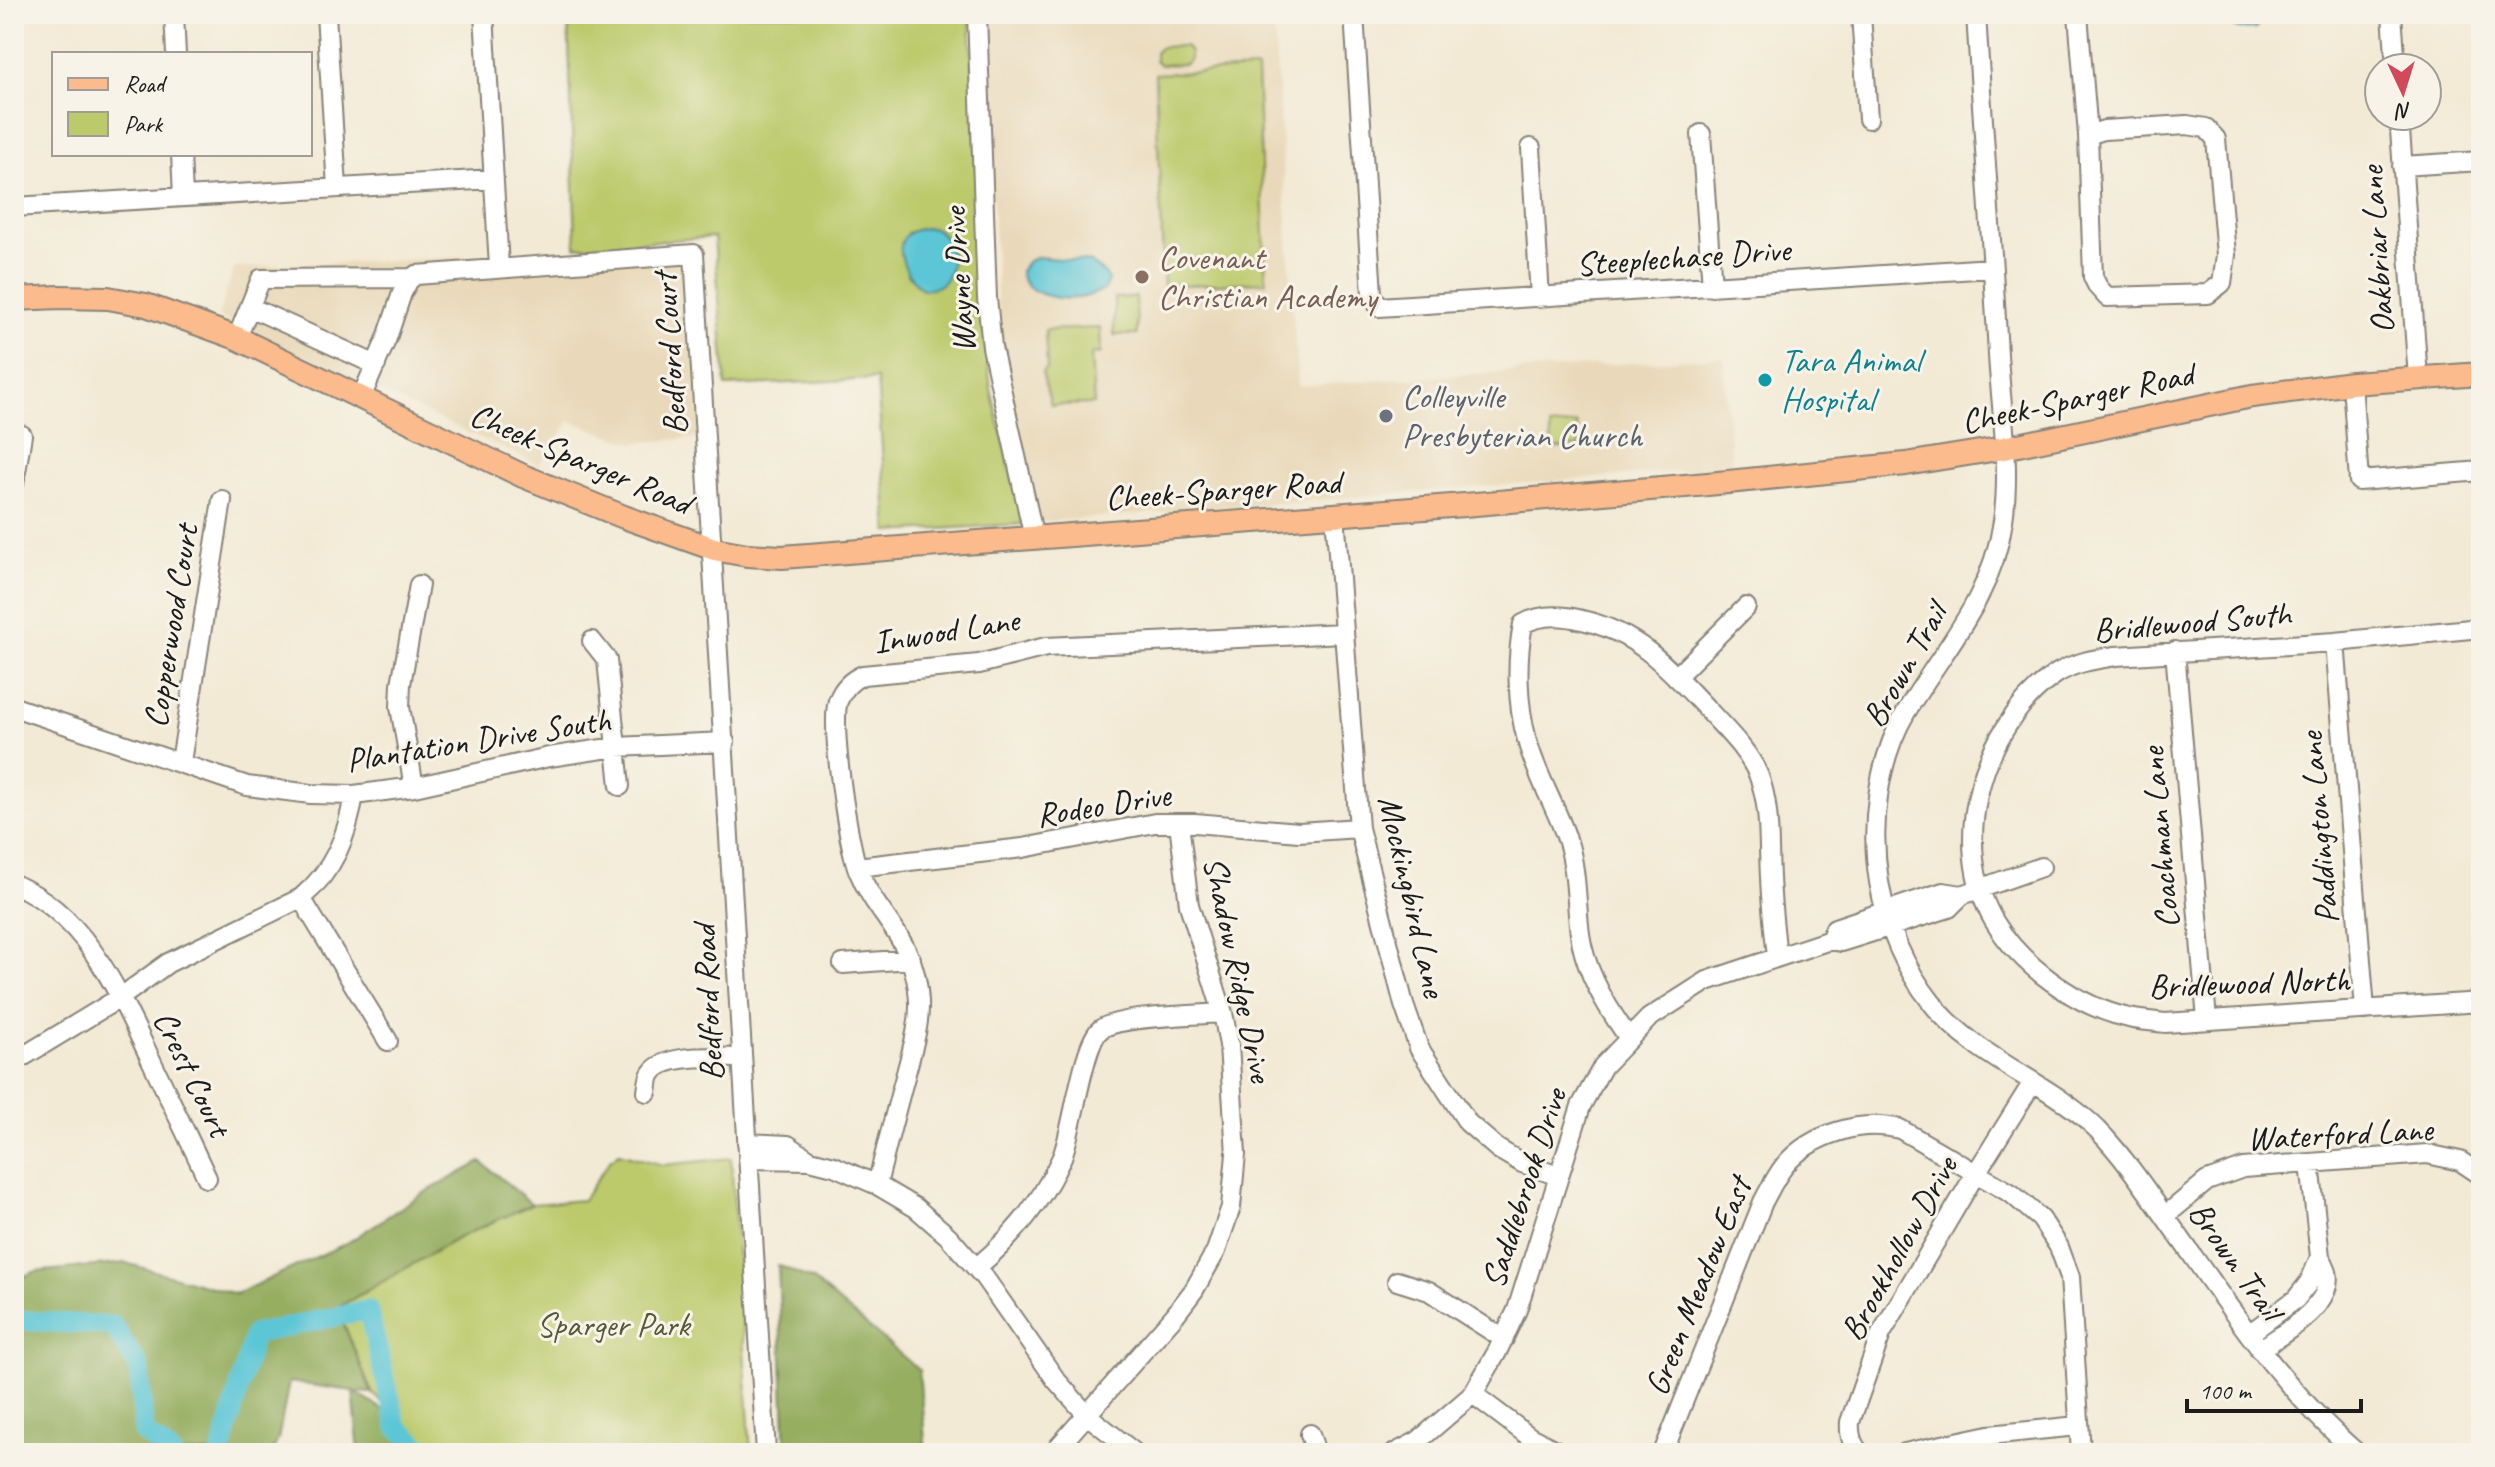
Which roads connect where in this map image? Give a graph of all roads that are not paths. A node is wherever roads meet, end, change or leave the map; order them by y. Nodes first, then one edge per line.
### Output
1 (174, 14) edge
2 (326, 14) edge
3 (484, 14) edge
4 (977, 14) edge
5 (1354, 14) edge
6 (1861, 14) edge
7 (1976, 14) edge
8 (2078, 14) edge
9 (2392, 14) edge
10 (176, 52) edge
11 (2395, 52) edge
12 (1868, 119) dead end
13 (2400, 132) edge
14 (1701, 134) dead end
15 (2088, 135) junction
16 (1531, 148) dead end
17 (181, 156) edge
18 (2481, 161) edge
19 (2402, 166) junction
20 (494, 179) junction
21 (337, 188) junction
22 (183, 197) junction
23 (14, 207) edge
24 (499, 267) junction
25 (1992, 268) junction
26 (412, 278) junction
27 (1712, 287) junction
28 (1540, 298) junction
29 (14, 299) edge
30 (250, 307) junction
31 (237, 338) junction
32 (376, 365) junction
33 (2481, 374) edge
34 (2418, 378) junction
35 (2352, 383) junction
36 (361, 398) junction
37 (22, 435) dead end
38 (2004, 448) junction
39 (2481, 471) edge
40 (14, 484) edge
41 (222, 500) dead end
42 (1335, 514) junction
43 (1034, 538) junction
44 (714, 549) junction
45 (419, 585) dead end
46 (1746, 607) dead end
47 (2481, 628) edge
48 (1343, 633) junction
49 (592, 641) dead end
50 (2335, 642) junction
51 (2175, 651) junction
52 (1676, 677) junction
53 (14, 707) edge
54 (725, 742) junction
55 (616, 747) junction
56 (181, 762) junction
57 (620, 786) dead end
58 (414, 787) junction
59 (354, 795) junction
60 (1179, 823) junction
61 (1359, 828) junction
62 (857, 867) junction
63 (2041, 867) dead end
64 (14, 884) edge
65 (1981, 889) junction
66 (301, 898) junction
67 (1888, 919) junction
68 (1777, 956) junction
69 (911, 959) junction
70 (843, 964) dead end
71 (121, 997) junction
72 (2481, 1002) edge
73 (2365, 1010) junction
74 (1223, 1013) junction
75 (2207, 1020) junction
76 (1629, 1038) junction
77 (388, 1041) dead end
78 (742, 1058) junction
79 (14, 1062) edge
80 (2033, 1082) junction
81 (647, 1092) dead end
82 (747, 1151) junction
83 (2310, 1163) junction
84 (1976, 1173) junction
85 (2481, 1175) edge
86 (1558, 1176) junction
87 (207, 1178) dead end
88 (877, 1185) junction
89 (2165, 1216) junction
90 (2320, 1257) junction
91 (976, 1268) junction
92 (1397, 1281) dead end
93 (2249, 1334) junction
94 (1504, 1339) junction
95 (2260, 1350) junction
96 (1473, 1394) junction
97 (1087, 1415) junction
98 (2078, 1426) junction
99 (1310, 1434) dead end
100 (766, 1453) edge
101 (1053, 1453) edge
102 (1135, 1453) edge
103 (1316, 1453) edge
104 (1395, 1453) edge
105 (1561, 1453) edge
106 (1663, 1453) edge
107 (1860, 1453) edge
108 (1905, 1453) edge
109 (2081, 1453) edge
110 (2357, 1453) edge

1 - 10 street
2 - 21 street
3 - 20 street
4 - 43 street, Wayne Drive
5 - 28 street, Steeplechase Drive
6 - 12 street
7 - 25 street, Brown Trail
8 - 15 street
9 - 11 street
13 - 19 street, Oakbriar Lane
14 - 27 street
15 - 15 street
16 - 28 street
17 - 22 street
18 - 19 street
19 - 34 street, Oakbriar Lane
20 - 21 street
20 - 24 street
21 - 22 street
22 - 23 street
24 - 26 street
24 - 44 street, Bedford Court
25 - 27 street, Steeplechase Drive
25 - 38 street, Brown Trail
26 - 30 street
26 - 32 street
27 - 28 street, Steeplechase Drive
29 - 31 main road, Cheek-Sparger Road
30 - 31 street
30 - 32 street
31 - 36 main road, Cheek-Sparger Road
32 - 36 street
33 - 34 main road, Cheek-Sparger Road
34 - 35 main road, Cheek-Sparger Road
35 - 38 main road, Cheek-Sparger Road
35 - 39 street
36 - 44 main road, Cheek-Sparger Road
37 - 40 street
38 - 42 main road, Cheek-Sparger Road
38 - 67 street, Brown Trail
41 - 56 street, Copperwood Court
42 - 43 main road, Cheek-Sparger Road
42 - 48 street, Mockingbird Lane
43 - 44 main road, Cheek-Sparger Road
44 - 54 street, Bedford Road
45 - 58 street
46 - 52 street
47 - 50 street, Bridlewood South
48 - 61 street, Mockingbird Lane
48 - 62 street, Inwood Lane
49 - 55 street
50 - 51 street, Bridlewood South
50 - 73 street, Paddington Lane
51 - 65 street, Bridlewood South
51 - 75 street, Coachman Lane
52 - 68 street
52 - 76 street
53 - 56 street, Plantation Drive South
54 - 55 street, Plantation Drive South
54 - 78 street, Bedford Road
55 - 57 street
55 - 58 street, Plantation Drive South
56 - 59 street, Plantation Drive South
58 - 59 street, Plantation Drive South
59 - 66 street
60 - 61 street, Rodeo Drive
60 - 62 street, Rodeo Drive
60 - 74 street, Shadow Ridge Drive
61 - 86 street, Mockingbird Lane
62 - 69 street, Inwood Lane
63 - 65 street, Saddlebrook Drive
64 - 71 street, Crest Court
65 - 67 street, Saddlebrook Drive
65 - 75 street, Bridlewood North
66 - 71 street
66 - 77 street
67 - 68 street, Saddlebrook Drive
67 - 80 street, Brown Trail
68 - 76 street, Saddlebrook Drive
69 - 70 street
69 - 88 street, Inwood Lane
71 - 79 street
71 - 87 street, Crest Court
72 - 73 street, Bridlewood North
73 - 75 street, Bridlewood North
74 - 91 street
74 - 97 street, Shadow Ridge Drive
76 - 86 street, Saddlebrook Drive
78 - 81 street
78 - 82 street, Bedford Road
80 - 84 street, Brookhollow Drive
80 - 89 street, Brown Trail
82 - 88 street
82 - 100 street, Bedford Road
83 - 85 street, Waterford Lane
83 - 89 street, Waterford Lane
83 - 90 street
84 - 98 street, Green Meadow East
84 - 106 street, Green Meadow East
84 - 107 street, Brookhollow Drive
86 - 94 street, Saddlebrook Drive
88 - 91 street
89 - 93 street, Brown Trail
90 - 93 street
90 - 95 street
91 - 97 street
92 - 94 street
93 - 95 street, Brown Trail
94 - 96 street, Saddlebrook Drive
95 - 110 street, Brown Trail
96 - 104 street, Saddlebrook Drive
96 - 105 street
97 - 101 street, Shadow Ridge Drive
97 - 102 street
98 - 108 street
98 - 109 street, Green Meadow East
99 - 103 street

